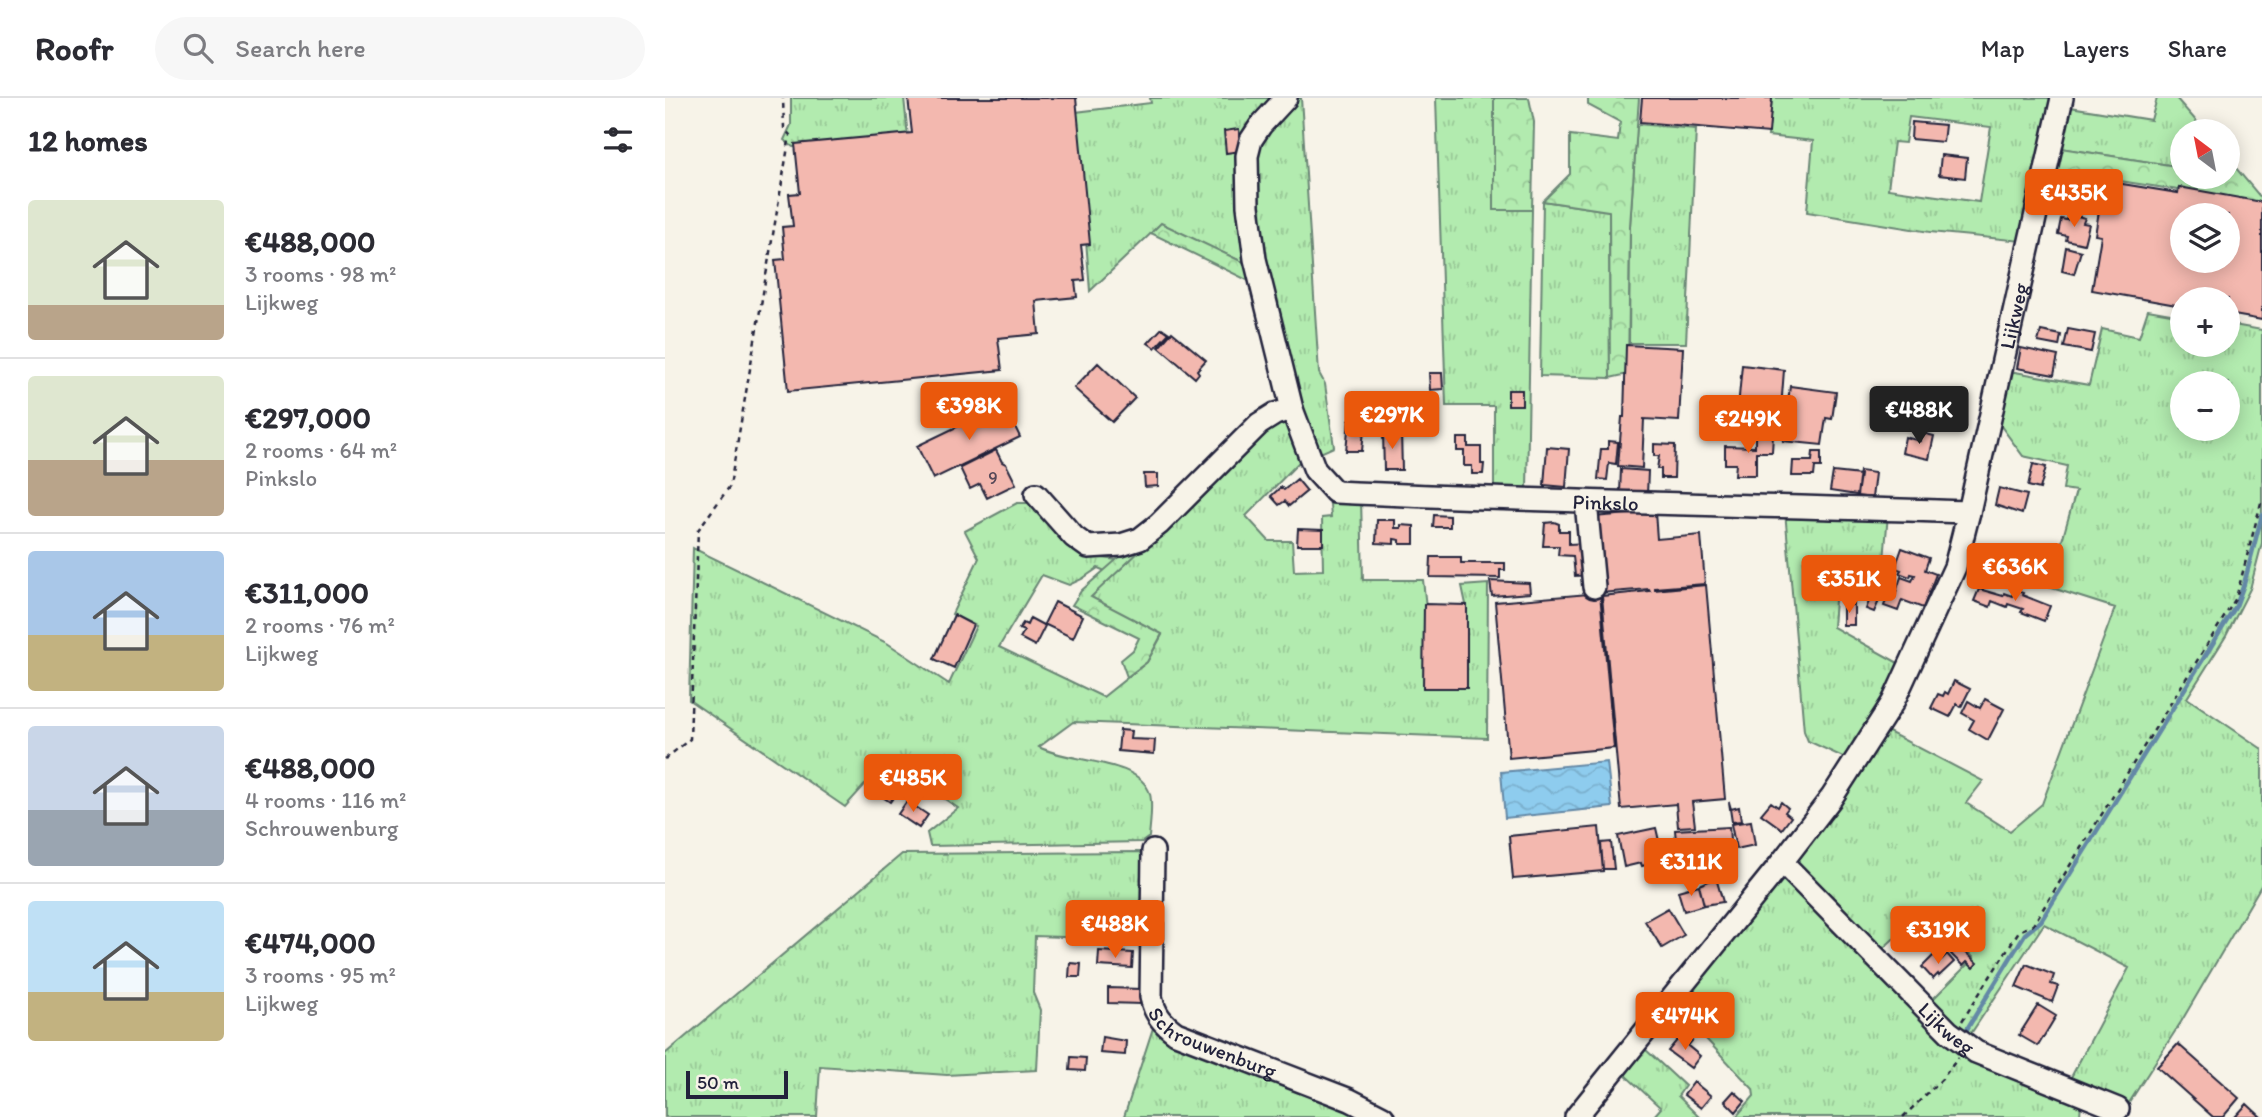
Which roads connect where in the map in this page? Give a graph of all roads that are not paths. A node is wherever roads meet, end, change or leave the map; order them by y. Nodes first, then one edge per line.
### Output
1 (1286, 98) edge
2 (2062, 98) edge
3 (1292, 409) junction
4 (1036, 494) dead end
5 (1586, 502) junction
6 (1969, 512) junction
7 (1594, 587) dead end
8 (1153, 852) dead end
9 (1782, 862) junction
10 (2119, 1109) dead end
11 (1383, 1117) edge
12 (1576, 1117) edge

1 - 3 street, Pinkslo
2 - 6 street, Lijkweg
3 - 4 street
3 - 5 street, Pinkslo
5 - 6 street, Pinkslo
5 - 7 street
6 - 9 street, Lijkweg
8 - 11 street, Schrouwenburg
9 - 10 street, Lijkweg
9 - 12 street, Lijkweg

